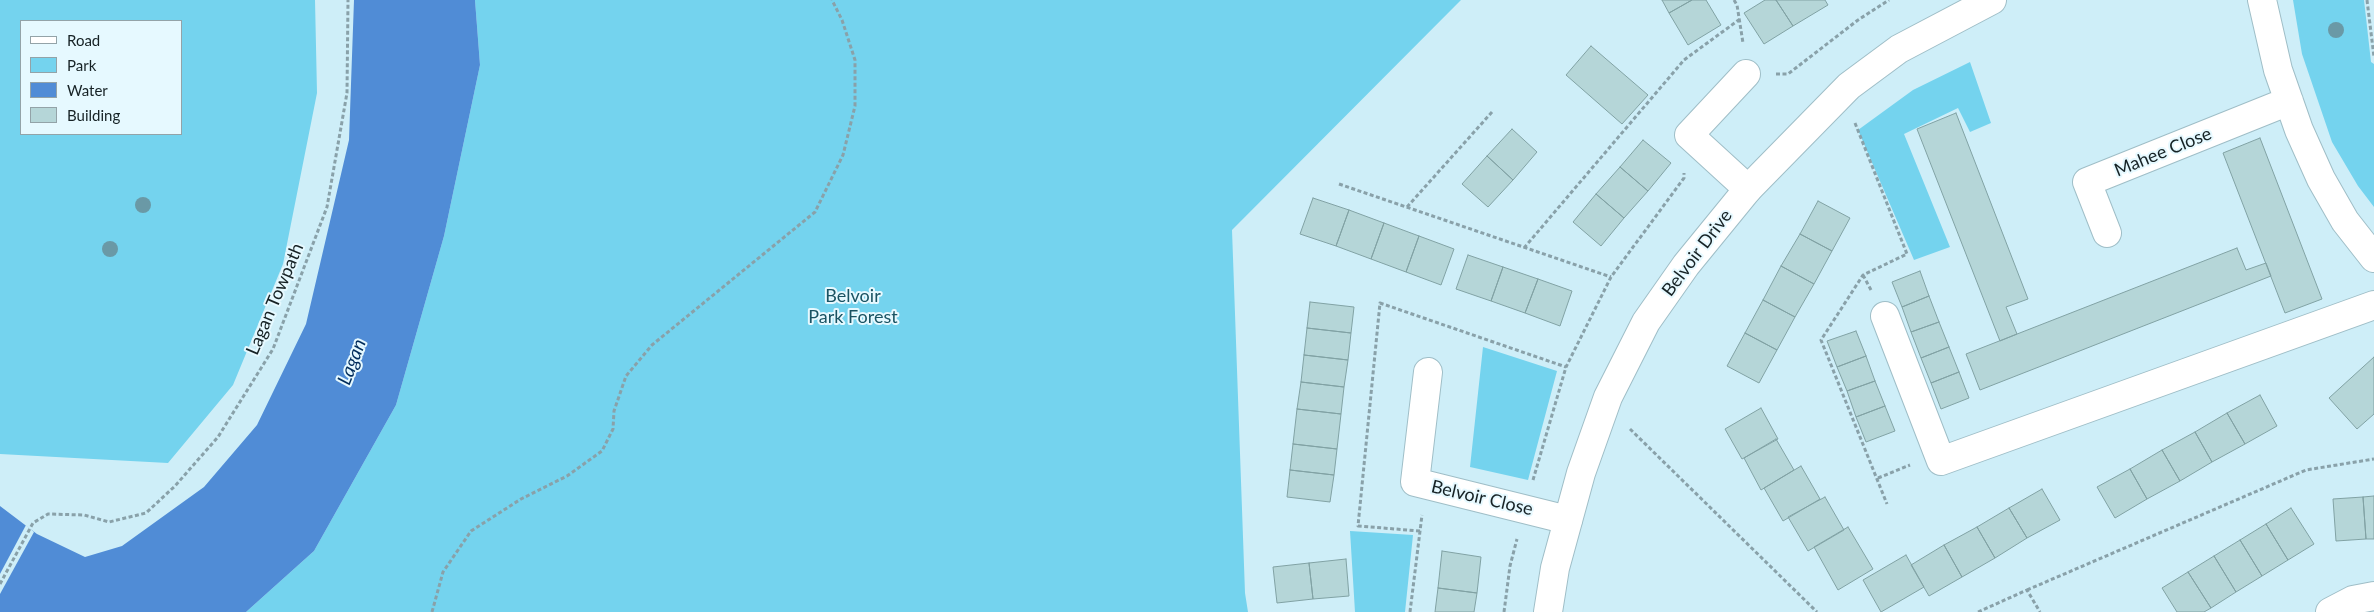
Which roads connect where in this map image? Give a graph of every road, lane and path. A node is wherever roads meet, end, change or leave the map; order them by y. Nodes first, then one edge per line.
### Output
1 (348, 0) edge
2 (832, 0) edge
3 (1734, 0) edge
4 (1889, 0) edge
5 (1992, 0) edge
6 (2262, 0) edge
7 (2367, 0) edge
8 (1740, 19) junction
9 (2374, 57) edge
10 (1746, 74) junction
11 (2289, 101) junction
12 (1492, 112) dead end
13 (1689, 135) junction
14 (1339, 184) dead end
15 (1748, 189) junction
16 (1407, 207) junction
17 (2107, 233) dead end
18 (1524, 248) junction
19 (2374, 258) edge
20 (1611, 278) junction
21 (2374, 305) edge
22 (1886, 316) dead end
23 (1428, 372) dead end
24 (1605, 404) junction
25 (2374, 459) edge
26 (1415, 482) junction
27 (1525, 508) junction
28 (1568, 520) junction
29 (0, 584) edge
30 (2027, 590) junction
31 (2374, 596) edge
32 (432, 612) edge
33 (1410, 612) edge
34 (1504, 612) edge
35 (1548, 612) edge
36 (1817, 612) edge
37 (1978, 612) edge
38 (2040, 612) edge
39 (2330, 612) edge

1 - 29 path, Lagan Towpath
2 - 32 path
3 - 8 path
4 - 10 path
5 - 15 street, Belvoir Drive
6 - 11 street
7 - 9 path
8 - 10 path
8 - 18 path
10 - 13 street
11 - 17 street, Mahee Close
11 - 19 street
12 - 16 path
13 - 15 street
13 - 20 path
14 - 16 path
15 - 24 street, Belvoir Drive
16 - 18 path
18 - 20 path
20 - 27 path
21 - 22 street
23 - 26 street, Belvoir Close
24 - 28 street, Belvoir Drive
24 - 36 path
25 - 30 path
26 - 27 street, Belvoir Close
26 - 33 path
27 - 28 street, Belvoir Close
27 - 34 path
28 - 35 street, Belvoir Drive
30 - 37 path
30 - 38 path
31 - 39 street

